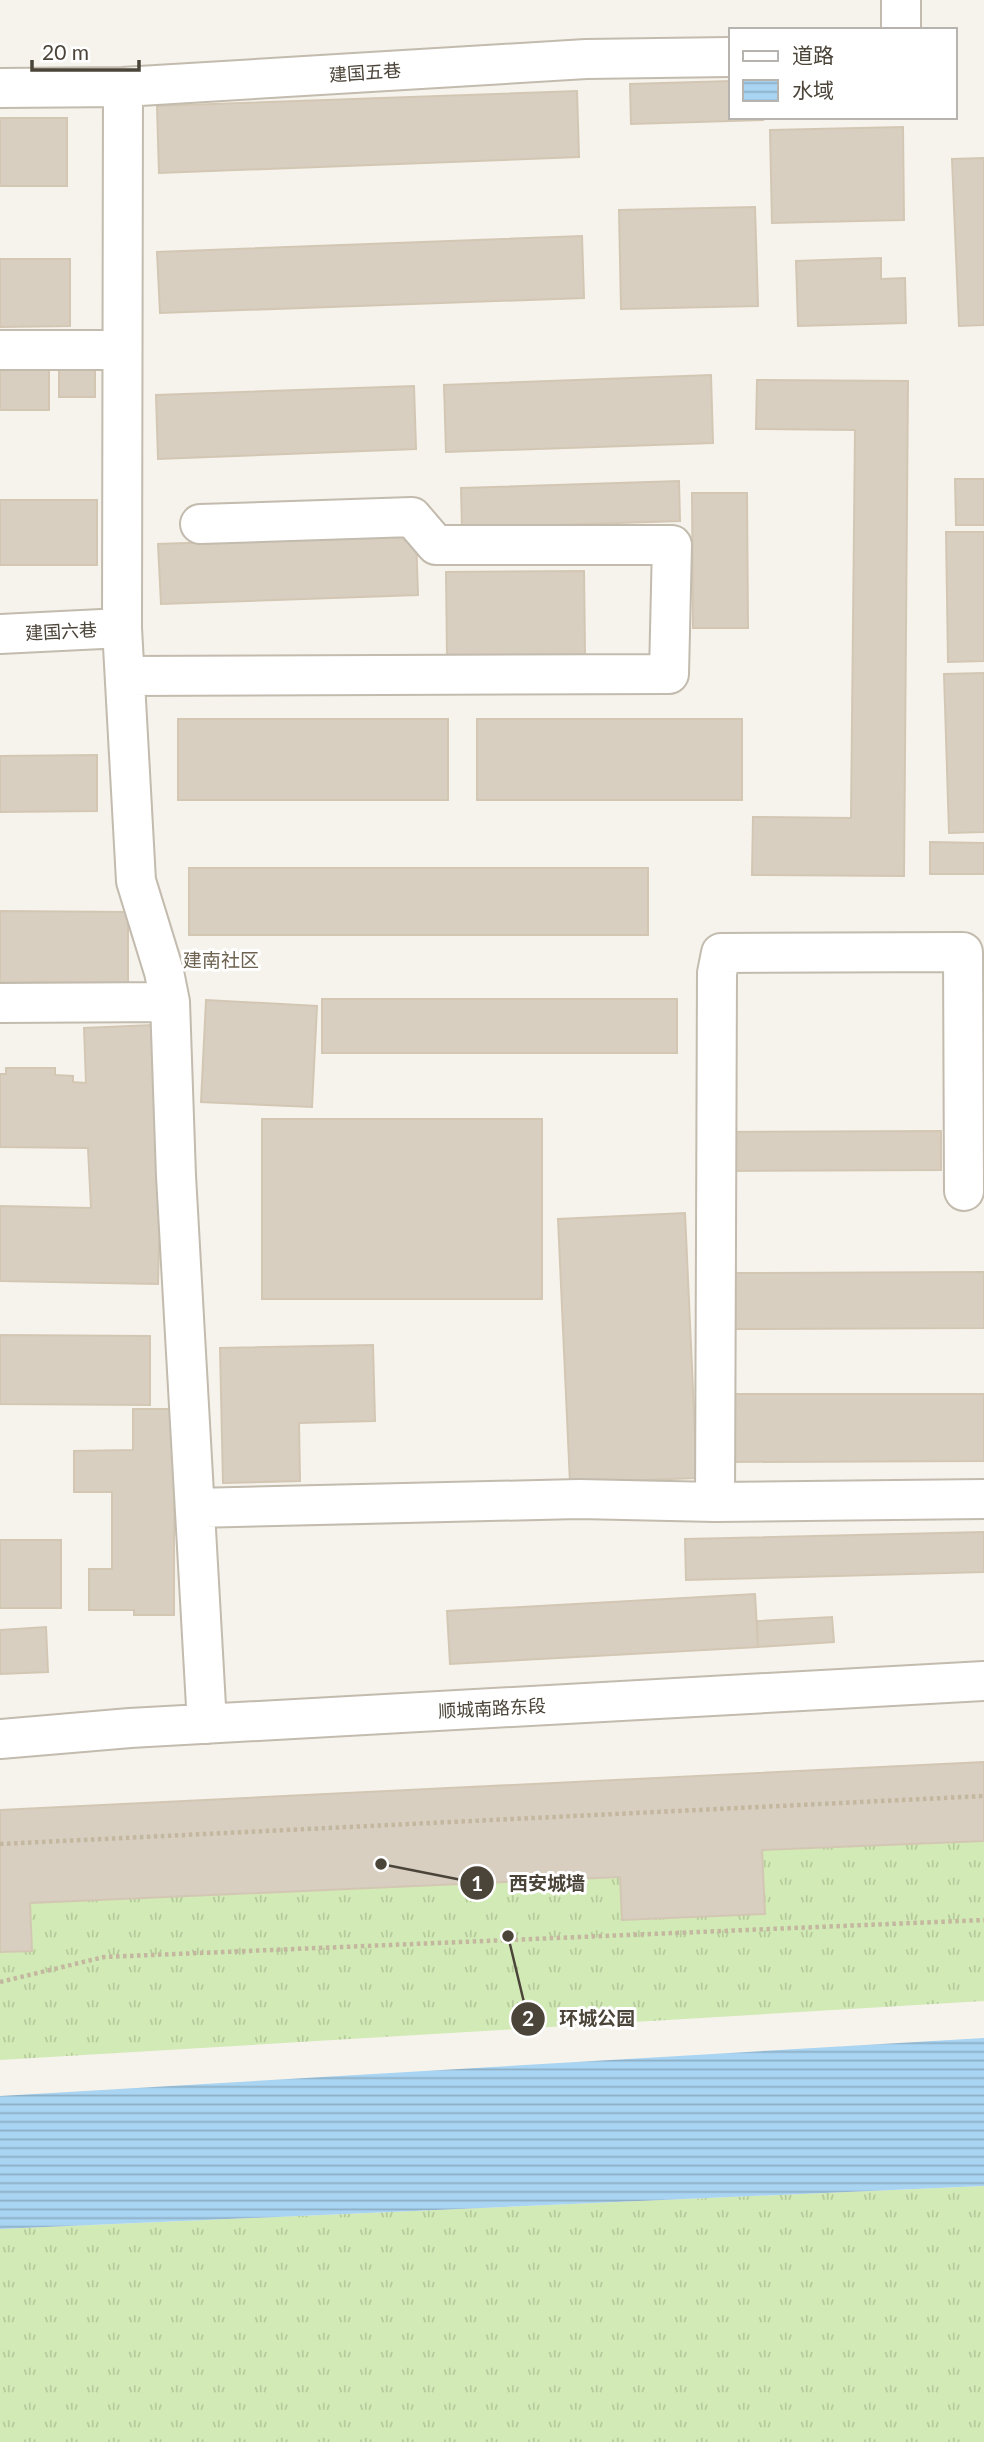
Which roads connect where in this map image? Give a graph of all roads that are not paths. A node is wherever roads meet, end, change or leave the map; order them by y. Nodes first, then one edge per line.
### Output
1 (901, 0) edge
2 (901, 28) edge
3 (729, 57) edge
4 (123, 87) junction
5 (0, 88) edge
6 (0, 349) edge
7 (122, 350) junction
8 (200, 524) dead end
9 (122, 628) junction
10 (0, 634) edge
11 (125, 676) junction
12 (170, 1002) junction
13 (0, 1003) edge
14 (964, 1191) dead end
15 (984, 1499) edge
16 (715, 1502) junction
17 (195, 1508) junction
18 (984, 1681) edge
19 (207, 1724) junction
20 (0, 1739) edge

1 - 2 street
3 - 4 street, 建国五巷
4 - 5 street, 建国五巷
4 - 7 street
6 - 7 street
7 - 9 street
8 - 11 street
9 - 10 street, 建国六巷
9 - 11 street
11 - 12 street
12 - 13 street
12 - 17 street
14 - 16 street
15 - 16 street
16 - 17 street
17 - 19 street
18 - 19 street, 顺城南路东段
19 - 20 street, 顺城南路东段

